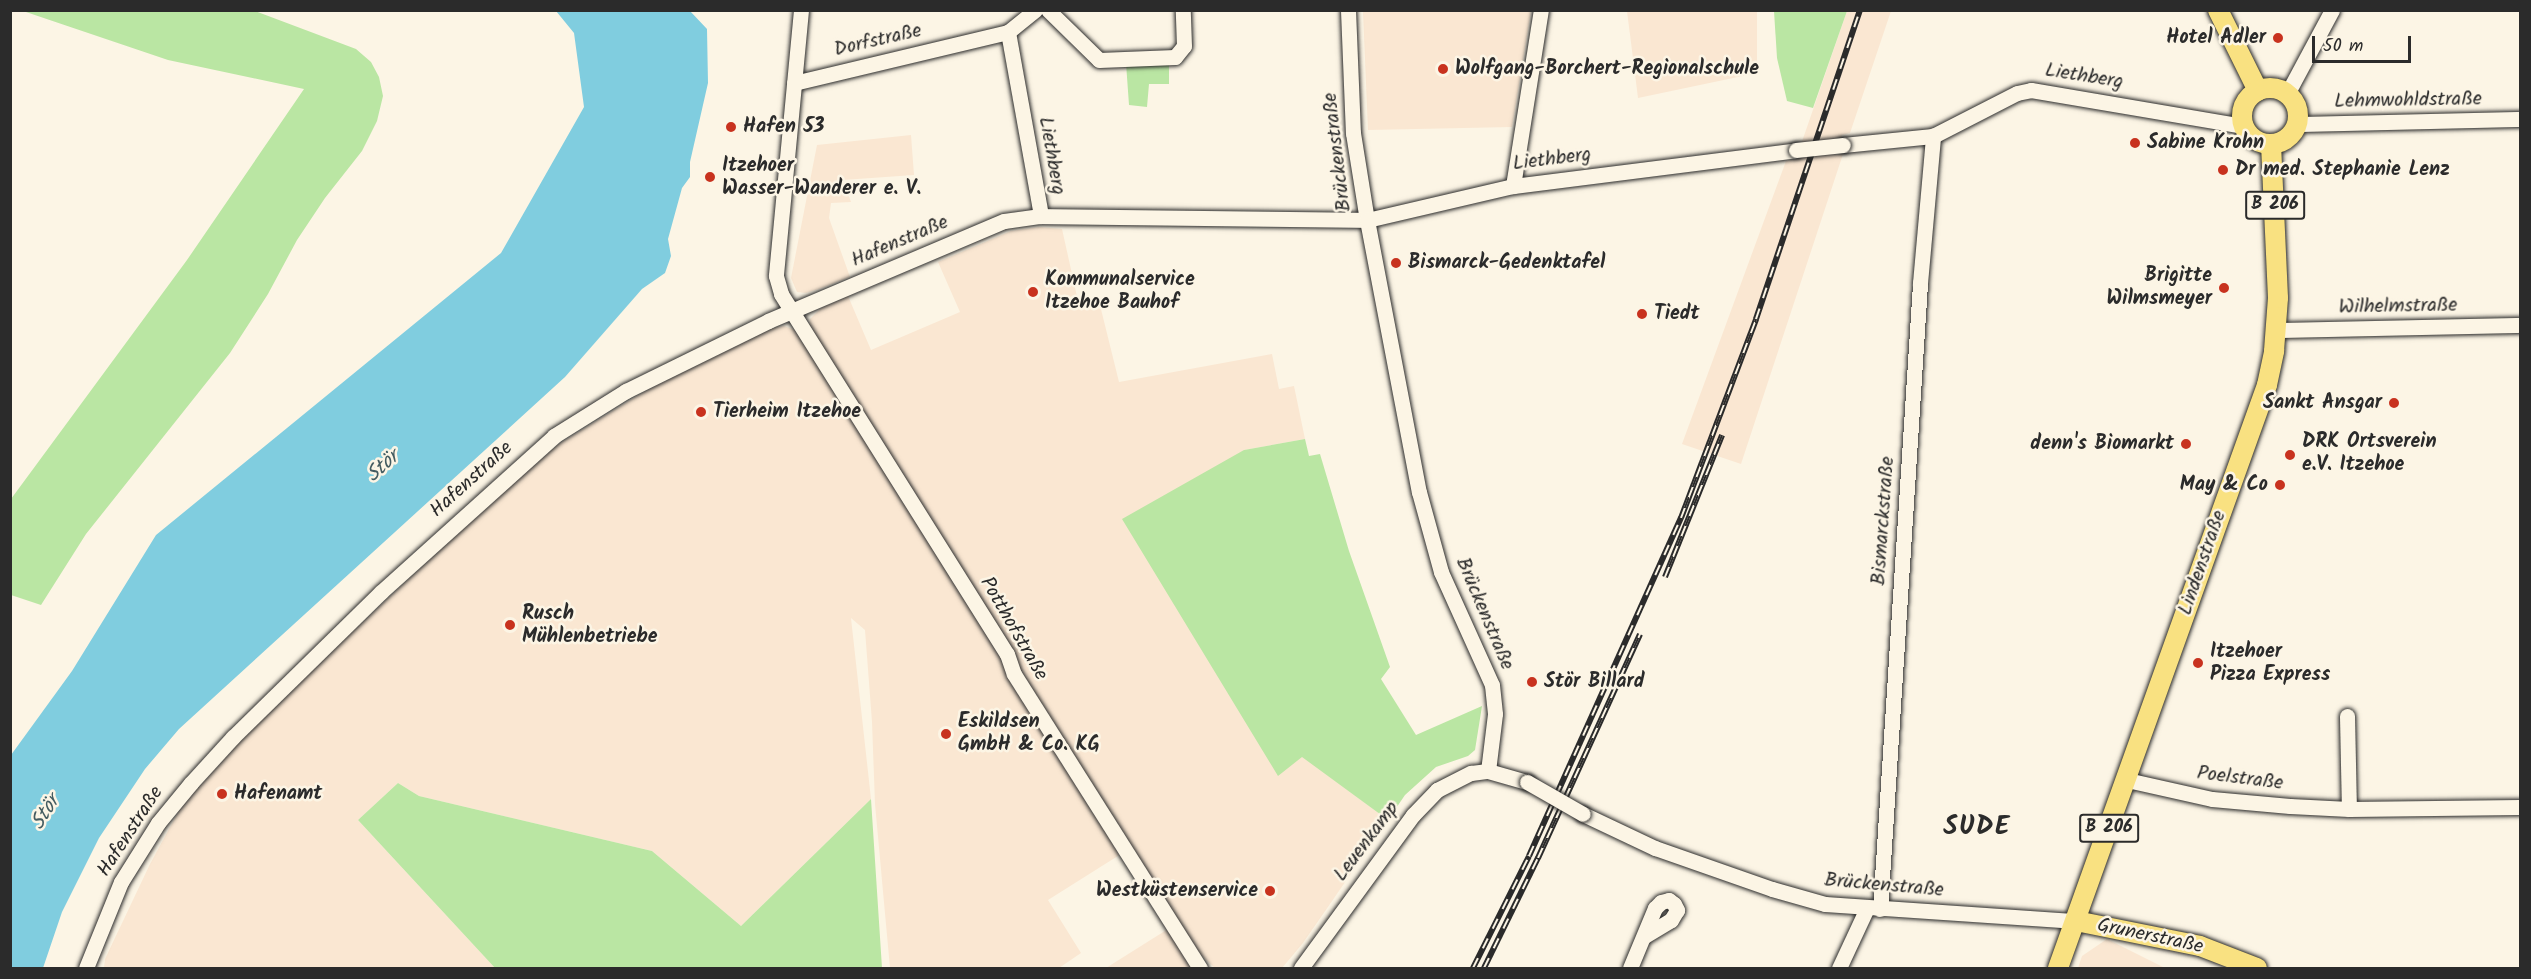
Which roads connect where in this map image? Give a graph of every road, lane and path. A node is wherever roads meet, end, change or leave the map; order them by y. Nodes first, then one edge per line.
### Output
1 (801, 10) edge
2 (1035, 10) edge
3 (1048, 10) edge
4 (1183, 10) edge
5 (1348, 10) edge
6 (1541, 10) edge
7 (2218, 10) edge
8 (2332, 10) edge
9 (1008, 32) junction
10 (794, 82) junction
11 (2258, 91) junction
12 (2287, 94) junction
13 (2520, 119) edge
14 (2297, 124) junction
15 (2244, 126) junction
16 (1933, 136) junction
17 (2271, 145) junction
18 (1513, 186) junction
19 (1041, 216) junction
20 (1367, 220) junction
21 (790, 312) junction
22 (2520, 326) edge
23 (2276, 330) junction
24 (2347, 716) dead end
25 (1488, 771) junction
26 (2127, 780) junction
27 (2520, 807) edge
28 (2349, 809) junction
29 (1873, 909) junction
30 (2076, 921) junction
31 (1644, 936) dead end
32 (86, 969) edge
33 (1200, 969) edge
34 (1301, 969) edge
35 (1630, 969) edge
36 (1839, 969) edge
37 (2058, 969) edge
38 (2257, 969) edge

1 - 10 street, Potthofstraße
2 - 9 street, Dorfstraße
3 - 4 street
5 - 20 street, Brückenstraße
6 - 18 street
7 - 11 main road
8 - 12 street
9 - 10 street, Dorfstraße
9 - 19 street, Liethberg
10 - 21 street, Potthofstraße
11 - 12 main road
11 - 15 main road
12 - 14 main road
13 - 14 street, Lehmwohldstraße
14 - 17 main road
15 - 16 street, Liethberg
15 - 17 main road
16 - 18 street, Liethberg, bridge
16 - 29 street, Bismarckstraße
17 - 23 main road, Lindenstraße / B 206
18 - 20 street, Liethberg
19 - 20 street, Liethberg
19 - 21 street, Hafenstraße
20 - 25 street, Brückenstraße
21 - 32 street, Hafenstraße
21 - 33 street, Potthofstraße
22 - 23 street, Wilhelmstraße
23 - 26 main road, Lindenstraße / B 206
24 - 28 street
25 - 29 street, Brückenstraße, bridge
25 - 34 street, Leuenkamp
26 - 28 street, Poelstraße
26 - 30 main road, Lindenstraße / B 206
27 - 28 street, Poelstraße
29 - 30 street, Brückenstraße
29 - 36 street
30 - 37 main road, Lindenstraße
30 - 38 main road, Grunerstraße
31 - 35 street

